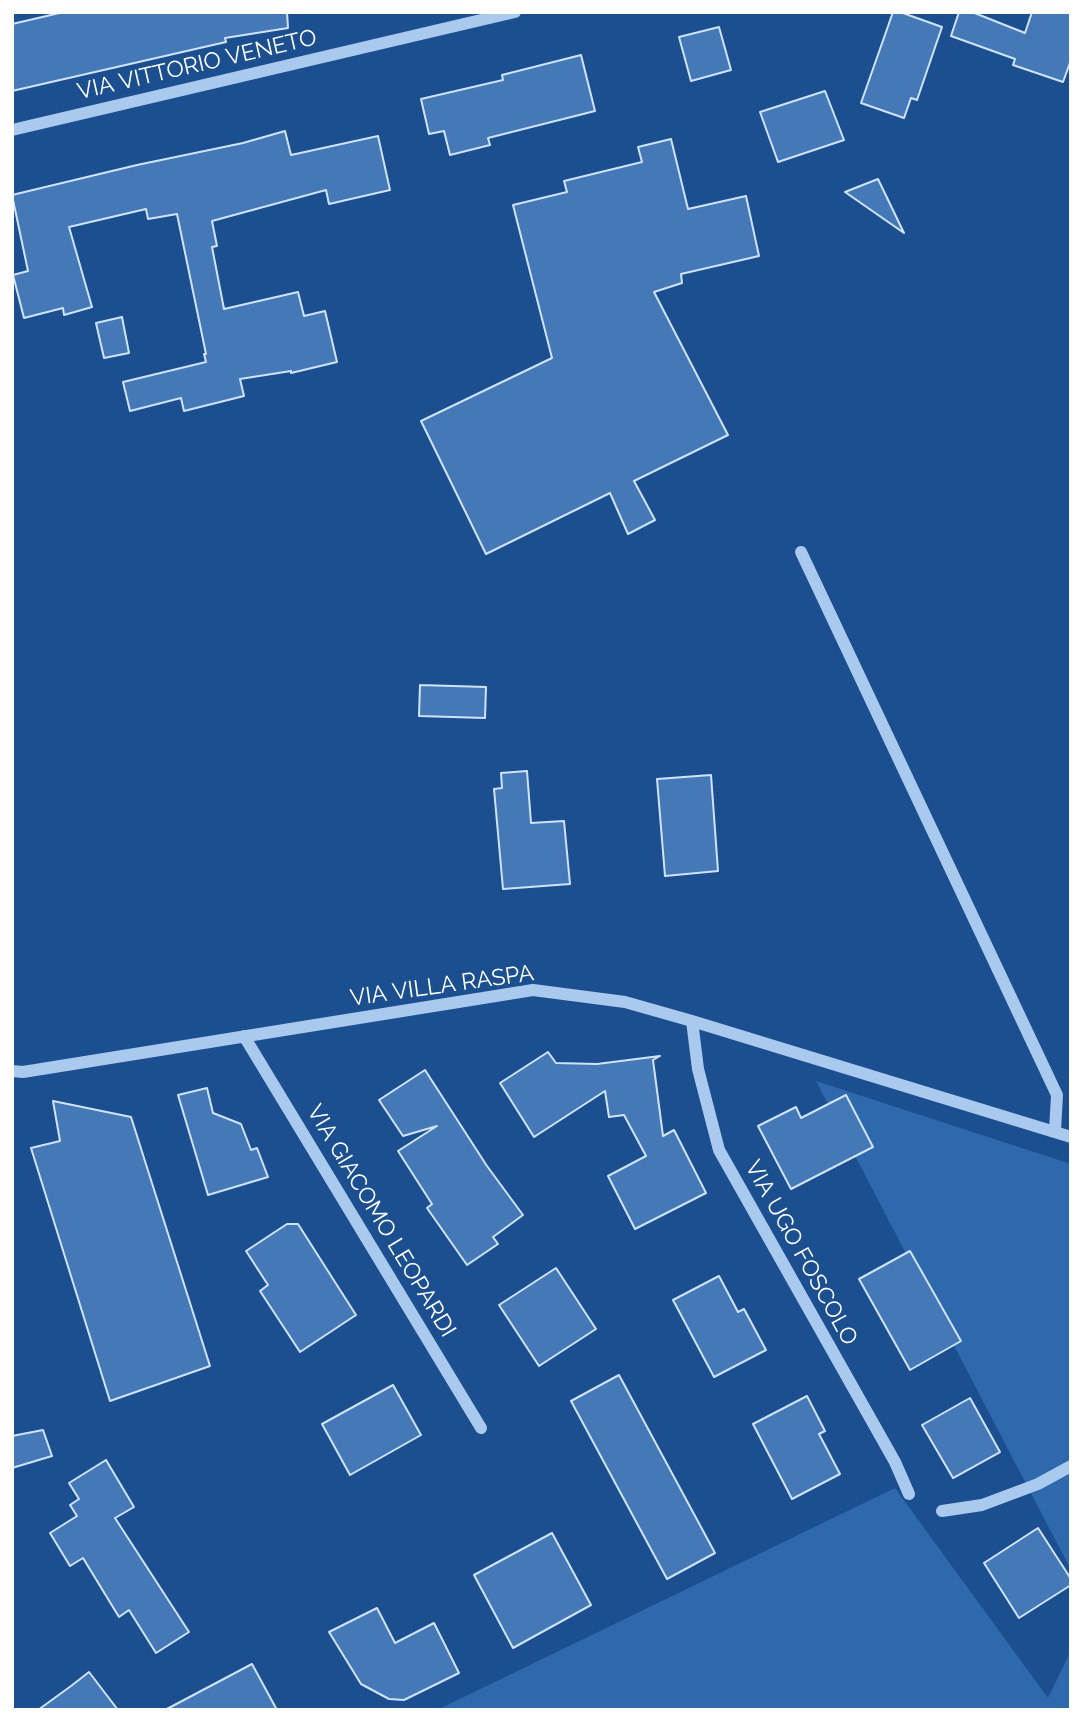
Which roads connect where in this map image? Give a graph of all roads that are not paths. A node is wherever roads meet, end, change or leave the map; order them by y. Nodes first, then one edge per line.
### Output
1 (514, 12) edge
2 (12, 130) edge
3 (802, 552) dead end
4 (692, 1020) junction
5 (244, 1036) junction
6 (12, 1071) edge
7 (1055, 1131) junction
8 (1071, 1137) edge
9 (481, 1427) dead end
10 (1071, 1466) edge
11 (909, 1494) dead end
12 (942, 1511) dead end

1 - 2 street, VIA VITTORIO VENETO
3 - 7 street
4 - 5 street, VIA VILLA RASPA
4 - 7 street, VIA VILLA RASPA
4 - 11 street, VIA UGO FOSCOLO
5 - 6 street, VIA VILLA RASPA
5 - 9 street, VIA GIACOMO LEOPARDI
7 - 8 street, VIA VILLA RASPA
10 - 12 street

